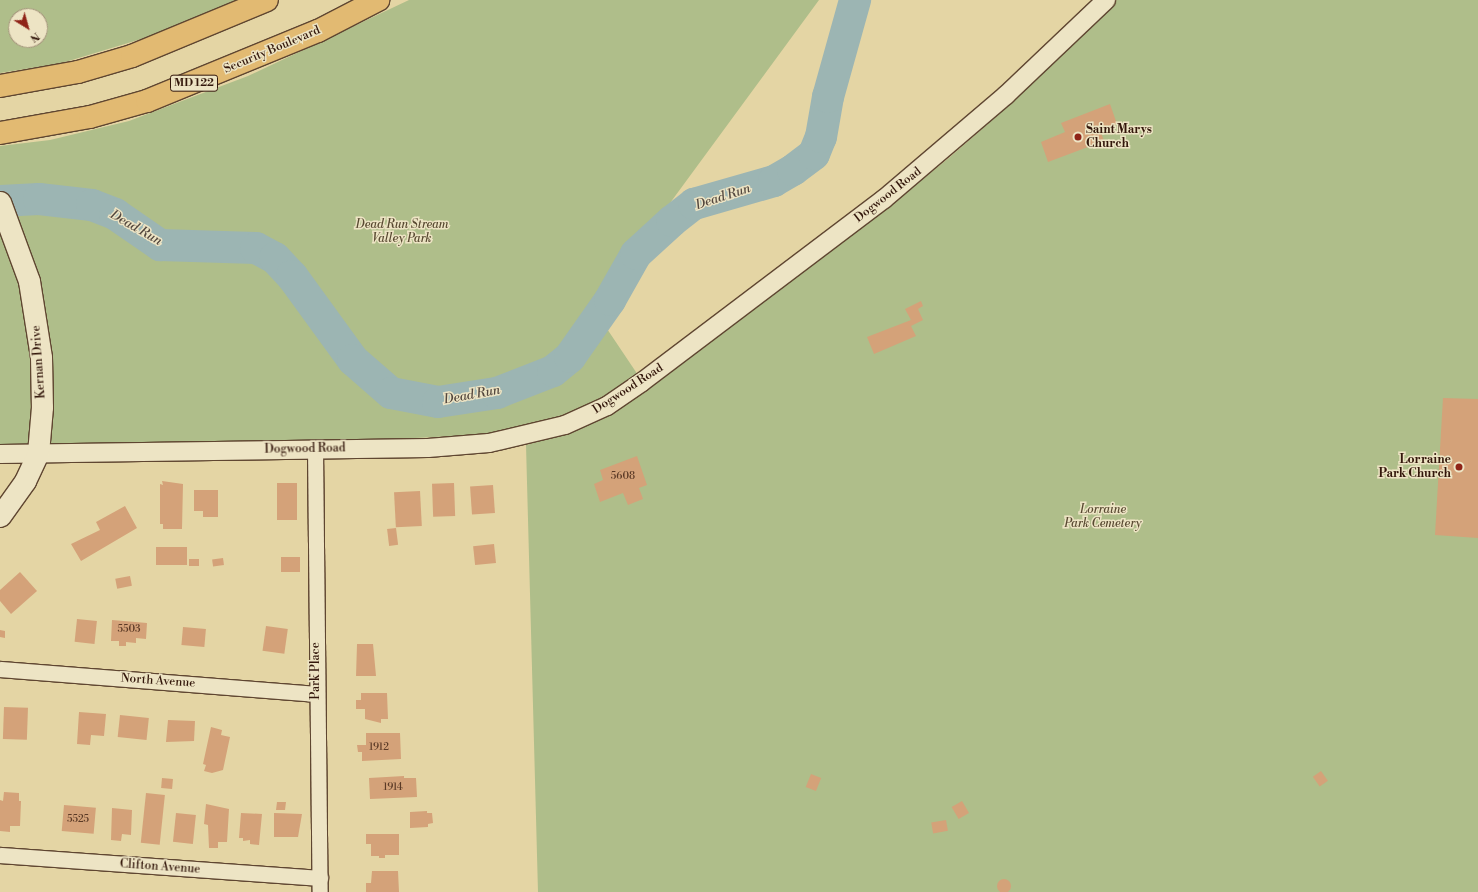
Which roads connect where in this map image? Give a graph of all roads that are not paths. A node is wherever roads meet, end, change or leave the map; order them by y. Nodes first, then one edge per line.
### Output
1 (267, 0) edge
2 (378, 0) edge
3 (1106, 0) edge
4 (0, 86) edge
5 (0, 133) edge
6 (0, 202) edge
7 (315, 449) junction
8 (38, 453) junction
9 (0, 454) edge
10 (0, 516) edge
11 (0, 669) edge
12 (316, 694) junction
13 (0, 855) edge
14 (320, 885) edge

1 - 4 main road
2 - 5 main road, Security Boulevard / MD 122
3 - 7 street, Dogwood Road
6 - 8 main road, Kernan Drive
7 - 8 street, Dogwood Road
7 - 12 street, Park Place
8 - 9 street, Dogwood Road
8 - 10 main road, Kernan Drive
11 - 12 street, North Avenue
12 - 14 street, Park Place
13 - 14 street, Clifton Avenue

